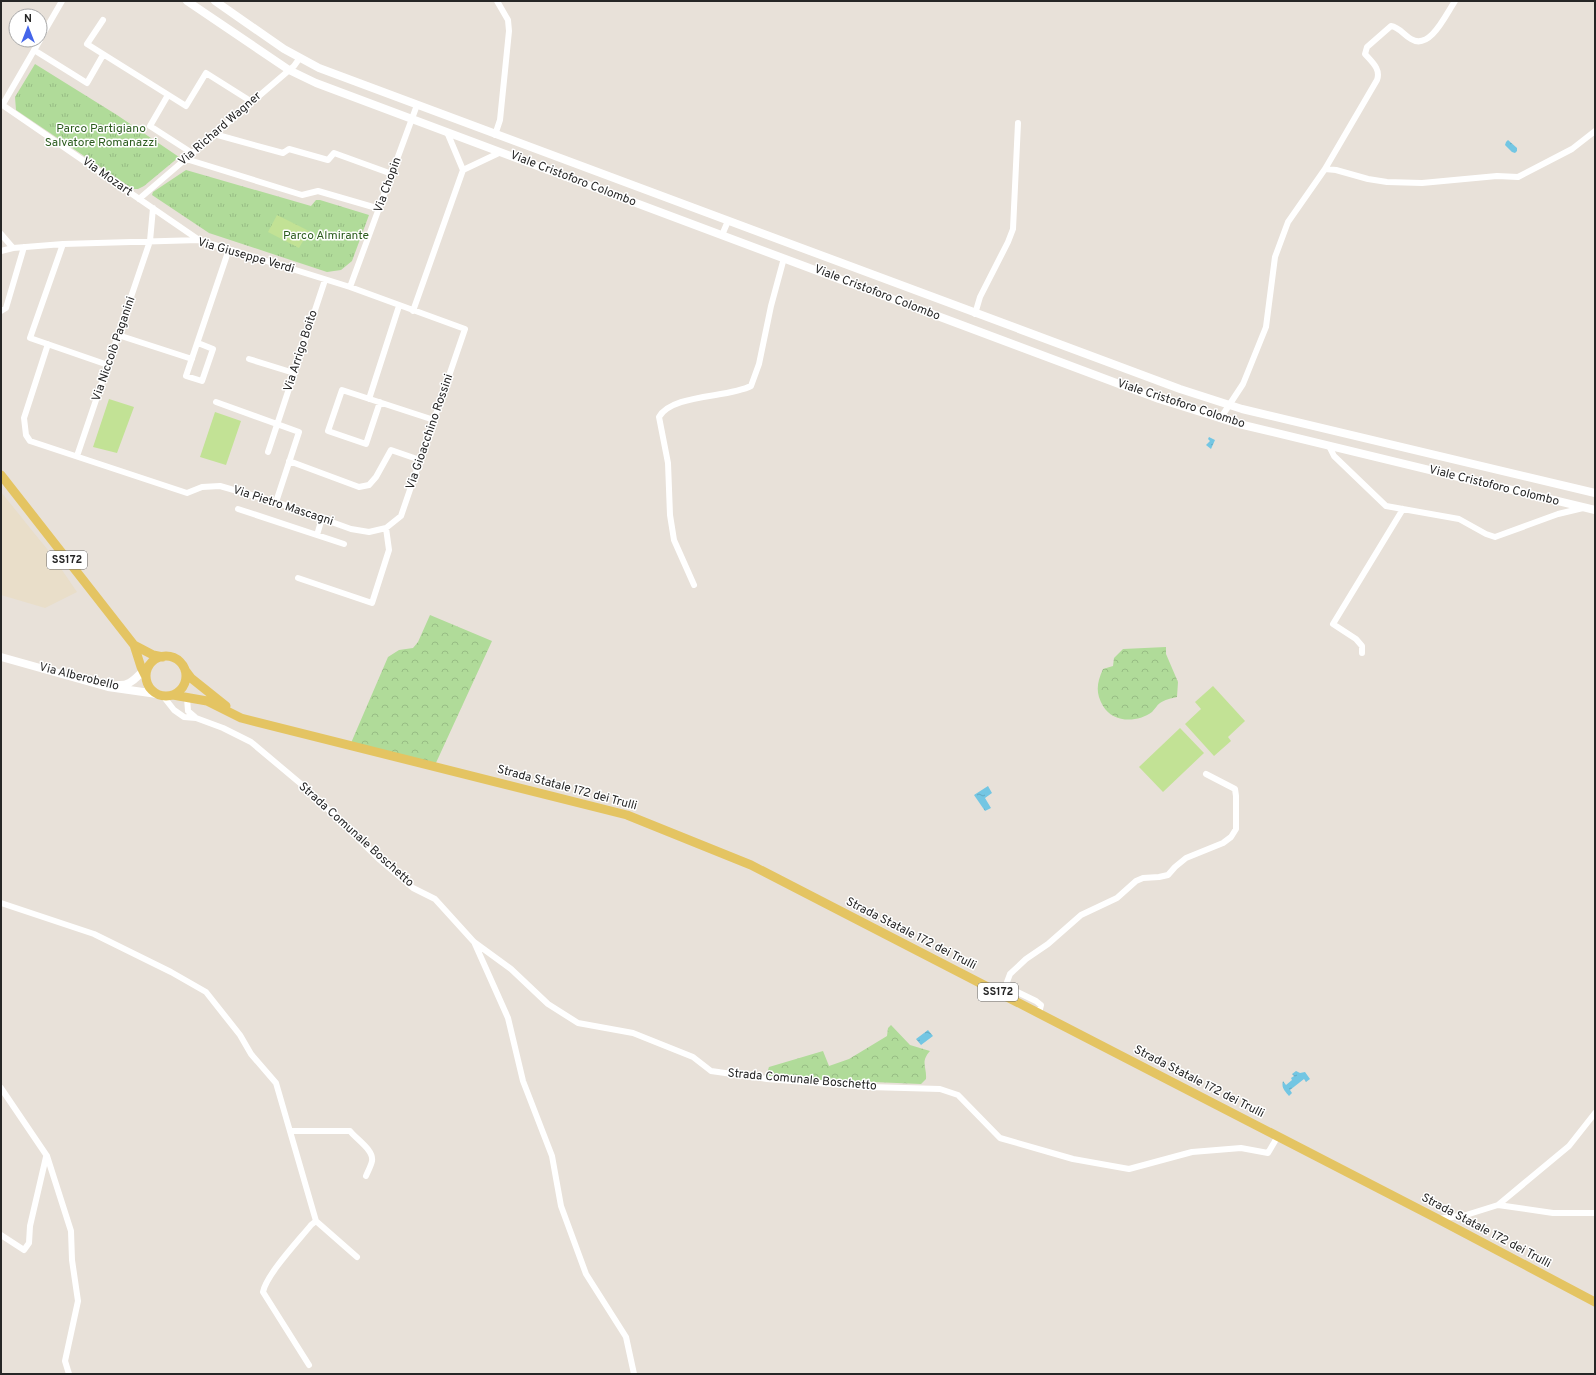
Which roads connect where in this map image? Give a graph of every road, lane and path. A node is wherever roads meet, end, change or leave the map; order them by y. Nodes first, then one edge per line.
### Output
1 (62, 1) edge
2 (187, 1) edge
3 (216, 1) edge
4 (496, 1) edge
5 (1455, 1) edge
6 (103, 20) dead end
7 (48, 26) edge
8 (34, 50) joint
9 (104, 55) junction
10 (299, 59) junction
11 (289, 70) junction
12 (168, 95) junction
13 (252, 102) junction
14 (2, 104) edge
15 (417, 105) junction
16 (412, 120) junction
17 (1018, 123) dead end
18 (1595, 131) edge
19 (447, 132) junction
20 (214, 134) junction
21 (495, 135) junction
22 (501, 152) junction
23 (192, 153) junction
24 (186, 159) junction
25 (1325, 169) junction
26 (463, 170) junction
27 (392, 174) junction
28 (139, 199) junction
29 (153, 208) junction
30 (380, 209) junction
31 (728, 221) junction
32 (1, 234) edge
33 (722, 235) junction
34 (199, 240) junction
35 (150, 241) junction
36 (63, 244) junction
37 (24, 247) junction
38 (13, 248) junction
39 (229, 249) junction
40 (1, 251) edge
41 (784, 258) junction
42 (325, 280) junction
43 (350, 287) junction
44 (399, 306) junction
45 (1, 311) edge
46 (413, 311) junction
47 (976, 314) junction
48 (465, 329) joint
49 (118, 335) junction
50 (198, 343) junction
51 (48, 344) junction
52 (192, 359) junction
53 (249, 359) dead end
54 (108, 365) junction
55 (294, 373) junction
56 (369, 399) junction
57 (216, 402) dead end
58 (380, 402) junction
59 (1228, 405) junction
60 (1220, 419) junction
61 (434, 420) junction
62 (278, 423) junction
63 (1328, 446) junction
64 (268, 452) dead end
65 (77, 456) junction
66 (420, 460) junction
67 (290, 461) junction
68 (1, 475) edge
69 (1595, 493) edge
70 (276, 502) junction
71 (1584, 508) junction
72 (238, 509) dead end
73 (1403, 509) junction
74 (1595, 510) edge
75 (322, 518) junction
76 (386, 528) junction
77 (316, 535) junction
78 (344, 544) dead end
79 (298, 578) dead end
80 (694, 585) dead end
81 (134, 645) junction
82 (1362, 653) dead end
83 (1, 657) edge
84 (163, 657) junction
85 (185, 670) junction
86 (144, 672) junction
87 (103, 684) junction
88 (185, 684) junction
89 (160, 695) junction
90 (173, 695) junction
91 (187, 698) junction
92 (196, 718) junction
93 (241, 718) junction
94 (1206, 774) dead end
95 (1, 903) edge
96 (474, 942) junction
97 (1039, 1013) junction
98 (1, 1088) edge
99 (1595, 1113) edge
100 (290, 1131) junction
101 (1278, 1136) junction
102 (47, 1156) junction
103 (366, 1176) dead end
104 (1498, 1205) junction
105 (1595, 1213) edge
106 (1438, 1219) junction
107 (316, 1221) junction
108 (1, 1235) edge
109 (357, 1257) dead end
110 (1595, 1302) edge
111 (309, 1365) dead end
112 (69, 1374) edge
113 (634, 1374) edge

1 - 7 street
2 - 11 main road, Viale Cristoforo Colombo
3 - 10 main road, Viale Cristoforo Colombo
4 - 21 street
5 - 25 street
6 - 9 street
8 - 9 street
8 - 14 street
9 - 12 street
10 - 11 street, Via Richard Wagner
10 - 15 main road, Viale Cristoforo Colombo
11 - 13 street, Via Richard Wagner
11 - 16 main road, Viale Cristoforo Colombo
12 - 13 street
12 - 23 street
13 - 20 street, Via Richard Wagner
14 - 28 street, Via Mozart
15 - 16 street, Via Chopin
15 - 21 main road, Viale Cristoforo Colombo
16 - 19 main road, Viale Cristoforo Colombo
16 - 27 street, Via Chopin
17 - 47 street
18 - 25 street
19 - 22 main road, Viale Cristoforo Colombo
19 - 26 street
20 - 23 street, Via Richard Wagner
20 - 27 street
21 - 31 main road, Viale Cristoforo Colombo
22 - 26 street
22 - 33 main road, Viale Cristoforo Colombo
23 - 24 street, Via Richard Wagner
24 - 28 street, Via Richard Wagner
24 - 30 street
25 - 59 street
26 - 46 street
27 - 30 street, Via Chopin
28 - 29 street, Via Mozart
29 - 34 street, Via Mozart
29 - 35 street, Via Niccolò Paganini
30 - 43 street, Via Chopin
31 - 33 street
31 - 47 main road, Viale Cristoforo Colombo
32 - 38 street
33 - 41 main road, Viale Cristoforo Colombo
34 - 35 street, Via Giuseppe Verdi
34 - 39 street, Via Giuseppe Verdi
35 - 36 street, Via Giuseppe Verdi
35 - 49 street, Via Niccolò Paganini
36 - 37 street, Via Giuseppe Verdi
36 - 51 street
37 - 38 street, Via Giuseppe Verdi
37 - 45 street
38 - 40 street, Via Giuseppe Verdi
39 - 42 street, Via Giuseppe Verdi
39 - 50 street
41 - 60 main road, Viale Cristoforo Colombo
41 - 80 street
42 - 43 street, Via Giuseppe Verdi
42 - 55 street, Via Arrigo Boito
43 - 44 street, Via Giuseppe Verdi
44 - 46 street, Via Giuseppe Verdi
44 - 56 street
46 - 48 street, Via Giuseppe Verdi
47 - 59 main road, Viale Cristoforo Colombo
48 - 61 street, Via Gioacchino Rossini
49 - 52 street
49 - 54 street, Via Niccolò Paganini
50 - 52 street
50 - 52 street
51 - 54 street
51 - 65 street, Via Pietro Mascagni
53 - 55 street
54 - 65 street, Via Niccolò Paganini
55 - 62 street, Via Arrigo Boito
56 - 58 street
56 - 58 street
57 - 62 street
58 - 61 street
59 - 60 street
59 - 69 main road, Viale Cristoforo Colombo
60 - 63 main road, Viale Cristoforo Colombo
61 - 66 street, Via Gioacchino Rossini
62 - 64 street, Via Arrigo Boito
62 - 67 street
63 - 71 main road, Viale Cristoforo Colombo
63 - 73 street
65 - 70 street, Via Pietro Mascagni
66 - 67 street
66 - 76 street, Via Gioacchino Rossini
67 - 70 street
68 - 81 main road, SS172
70 - 75 street, Via Pietro Mascagni
71 - 73 street
71 - 74 main road, Viale Cristoforo Colombo
72 - 77 street
73 - 82 street
75 - 76 street, Via Pietro Mascagni
75 - 77 street
76 - 79 street
77 - 78 street
81 - 84 main road, SS172
81 - 86 main road
83 - 87 main road, Via Alberobello
84 - 85 main road
84 - 86 main road
85 - 88 main road
85 - 93 main road
86 - 87 main road
86 - 89 main road
87 - 89 main road, Via Alberobello
88 - 90 main road
88 - 91 main road
89 - 90 main road
89 - 92 street, Strada Comunale Boschetto
90 - 91 main road, Strada Statale 172 dei Trulli / SS172
91 - 92 street
91 - 93 main road, Strada Statale 172 dei Trulli / SS172
92 - 96 street, Strada Comunale Boschetto
93 - 97 main road, Strada Statale 172 dei Trulli / SS172
94 - 97 street
95 - 100 street
96 - 101 street, Strada Comunale Boschetto
96 - 113 street
97 - 101 main road, Strada Statale 172 dei Trulli / SS172
98 - 102 street
99 - 104 street
100 - 103 street
100 - 107 street
101 - 106 main road, Strada Statale 172 dei Trulli / SS172
102 - 108 street
102 - 112 street
104 - 105 street
104 - 106 street
106 - 110 main road, Strada Statale 172 dei Trulli / SS172
107 - 109 street
107 - 111 street

